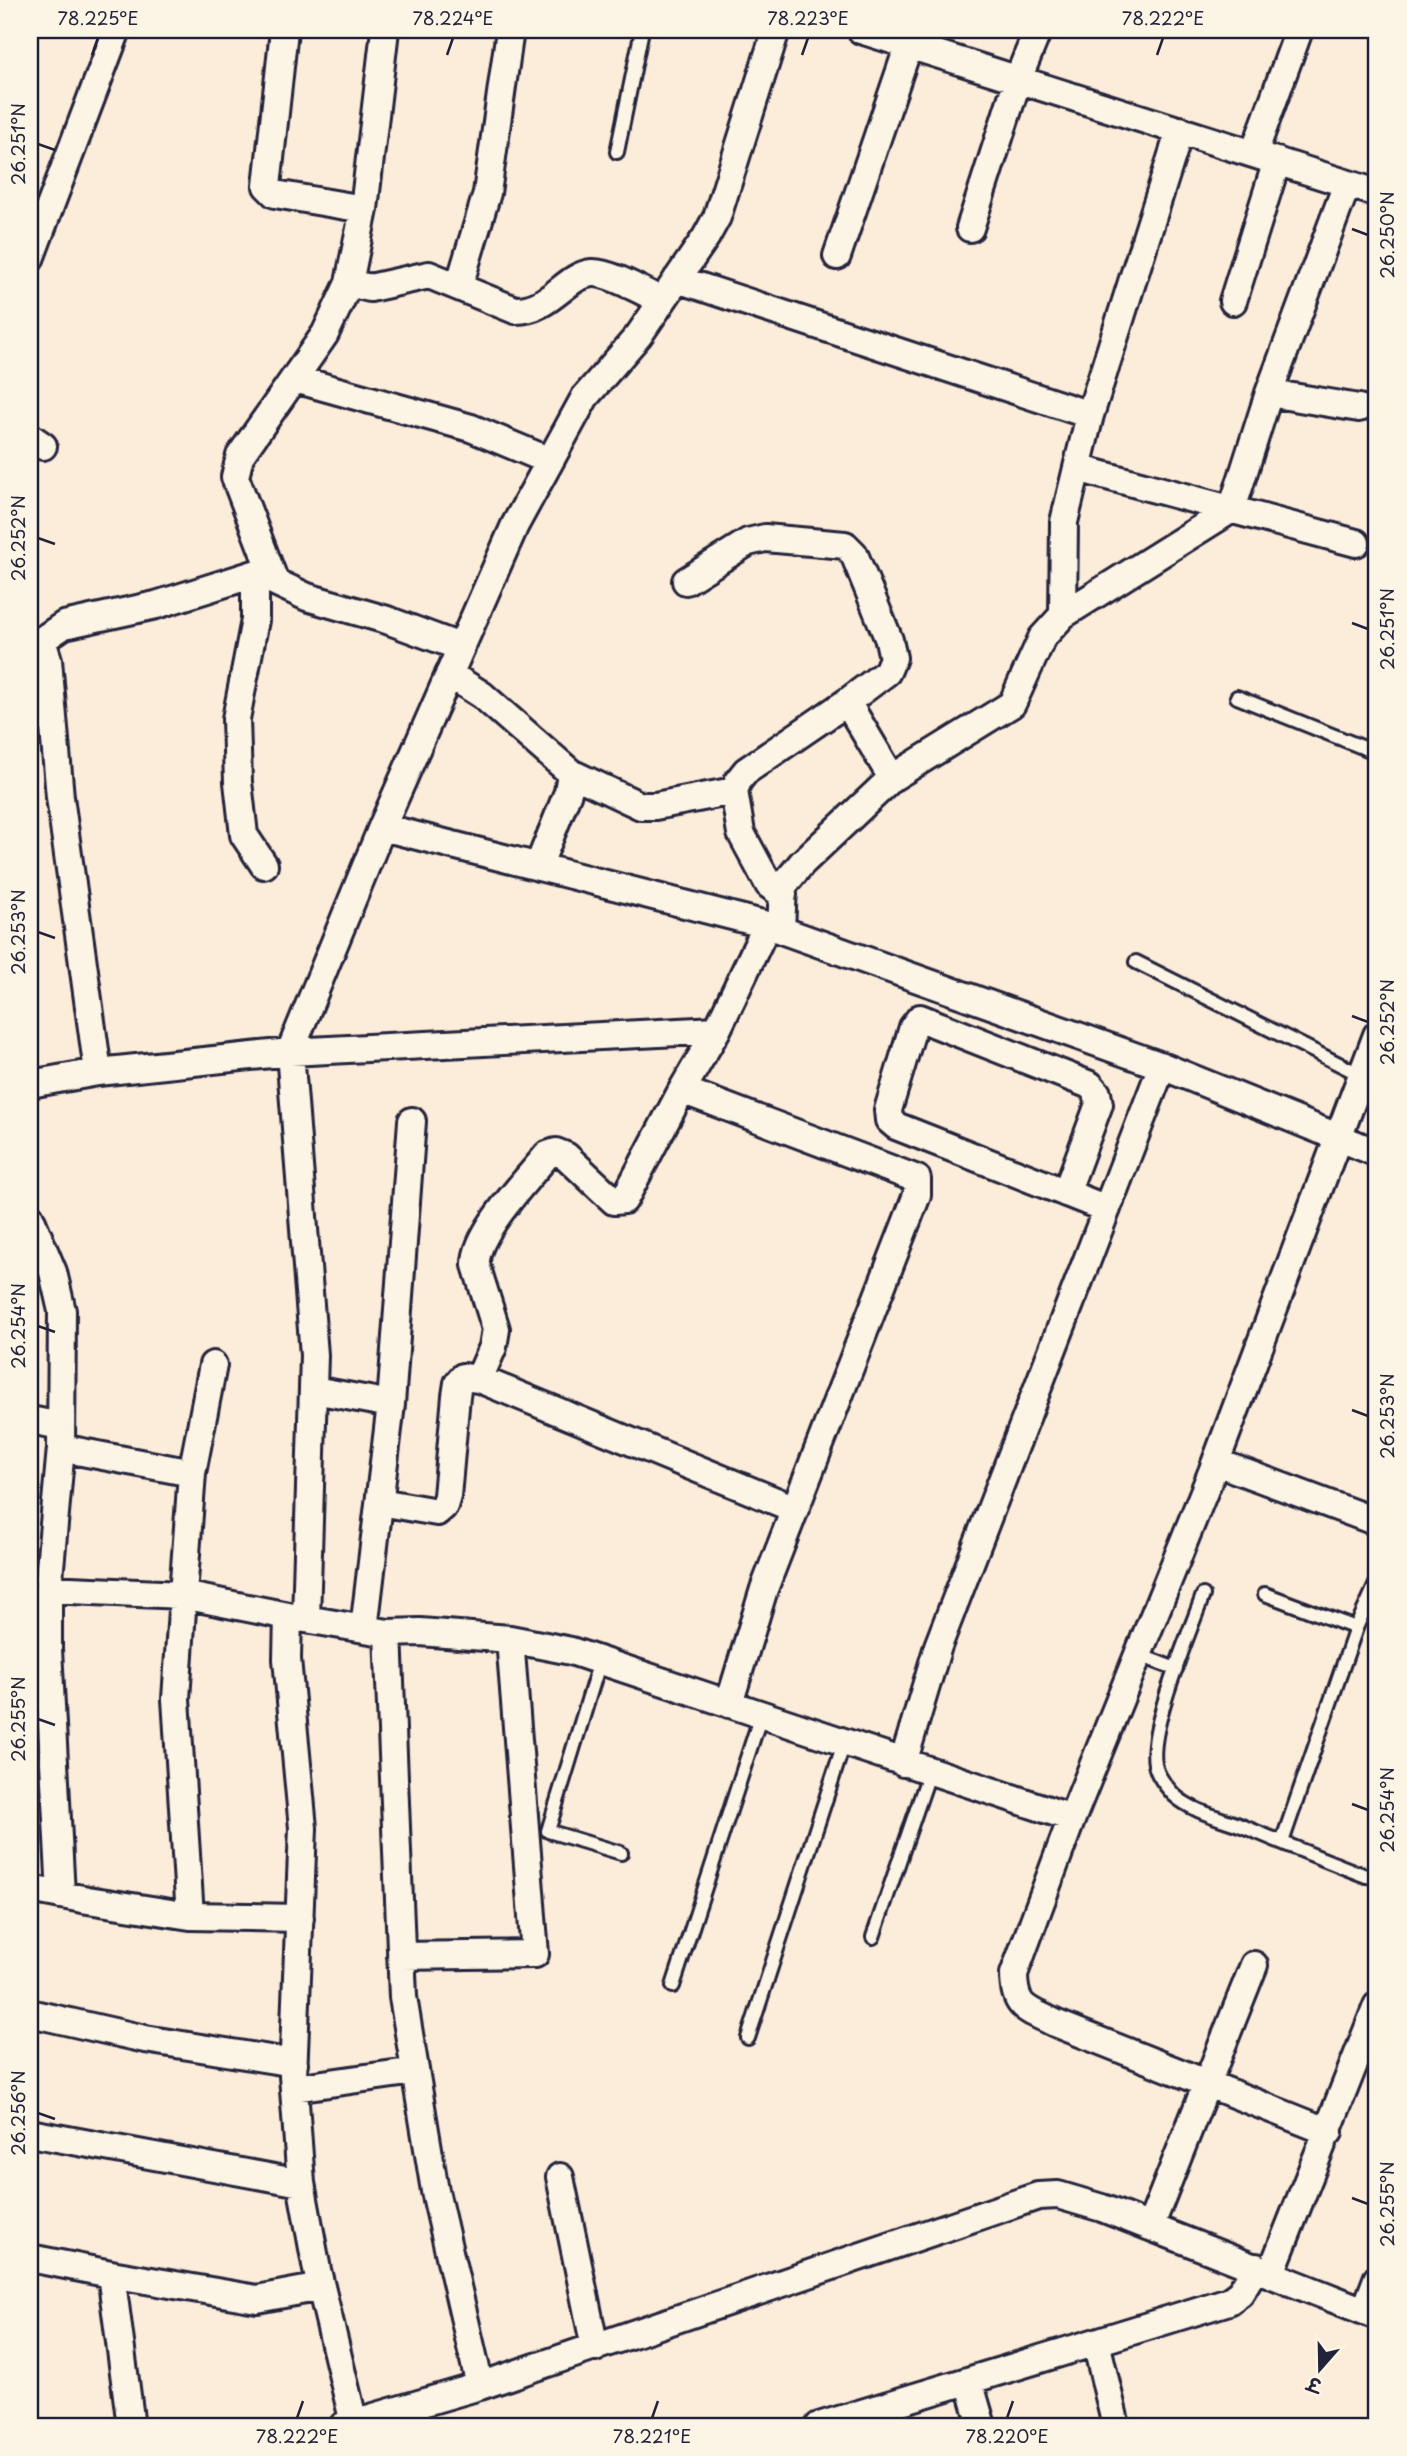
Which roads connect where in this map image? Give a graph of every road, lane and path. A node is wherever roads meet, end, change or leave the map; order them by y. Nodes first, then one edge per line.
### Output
1 (117, 30) edge
2 (284, 30) edge
3 (385, 30) edge
4 (510, 30) edge
5 (642, 30) edge
6 (776, 30) edge
7 (861, 30) edge
8 (1038, 30) edge
9 (1298, 33) dead end
10 (911, 38) edge
11 (1018, 79) junction
12 (1180, 130) junction
13 (617, 152) dead end
14 (1266, 157) junction
15 (1347, 184) junction
16 (1377, 193) edge
17 (39, 209) edge
18 (364, 209) junction
19 (970, 228) dead end
20 (837, 256) dead end
21 (30, 260) edge
22 (677, 279) junction
23 (349, 283) junction
24 (459, 286) junction
25 (662, 301) junction
26 (1233, 301) dead end
27 (295, 379) junction
28 (1269, 393) junction
29 (1359, 408) dead end
30 (1090, 415) junction
31 (550, 461) junction
32 (1077, 468) junction
33 (1232, 509) junction
34 (1356, 543) dead end
35 (262, 572) junction
36 (685, 581) dead end
37 (1063, 615) junction
38 (36, 643) edge
39 (460, 647) junction
40 (449, 674) junction
41 (1237, 697) dead end
42 (847, 702) junction
43 (1377, 753) edge
44 (571, 774) junction
45 (892, 778) junction
46 (734, 791) junction
47 (382, 827) junction
48 (264, 865) dead end
49 (538, 867) junction
50 (783, 895) junction
51 (774, 928) junction
52 (1136, 962) dead end
53 (717, 1030) junction
54 (1377, 1035) edge
55 (290, 1052) junction
56 (1162, 1066) junction
57 (98, 1072) junction
58 (1361, 1075) junction
59 (30, 1084) edge
60 (682, 1090) junction
61 (412, 1121) dead end
62 (1336, 1138) junction
63 (1377, 1153) edge
64 (1066, 1193) junction
65 (1107, 1209) junction
66 (30, 1217) edge
67 (213, 1366) dead end
68 (479, 1379) junction
69 (314, 1390) junction
70 (391, 1404) junction
71 (30, 1420) edge
72 (61, 1437) junction
73 (1216, 1462) junction
74 (192, 1474) junction
75 (380, 1502) junction
76 (795, 1509) junction
77 (1377, 1522) edge
78 (1377, 1582) edge
79 (48, 1588) junction
80 (1265, 1594) dead end
81 (183, 1595) junction
82 (1203, 1595) dead end
83 (297, 1618) junction
84 (1356, 1628) junction
85 (376, 1631) junction
86 (510, 1639) junction
87 (39, 1649) edge
88 (1139, 1655) junction
89 (600, 1661) junction
90 (1176, 1669) junction
91 (729, 1704) junction
92 (761, 1715) junction
93 (844, 1743) junction
94 (903, 1763) junction
95 (930, 1771) junction
96 (1072, 1818) junction
97 (1282, 1842) junction
98 (621, 1853) dead end
99 (1377, 1877) edge
100 (30, 1889) edge
101 (61, 1895) junction
102 (190, 1916) junction
103 (300, 1918) junction
104 (873, 1937) dead end
105 (401, 1956) junction
106 (1254, 1965) dead end
107 (673, 1986) dead end
108 (1377, 2006) edge
109 (30, 2013) edge
110 (748, 2038) dead end
111 (415, 2071) junction
112 (294, 2075) junction
113 (1207, 2084) junction
114 (1329, 2132) junction
115 (30, 2133) edge
116 (560, 2177) dead end
117 (301, 2183) junction
118 (1150, 2227) junction
119 (30, 2258) edge
120 (1263, 2270) junction
121 (111, 2274) junction
122 (1377, 2279) edge
123 (321, 2287) junction
124 (1371, 2313) edge
125 (1096, 2342) junction
126 (595, 2348) junction
127 (969, 2381) junction
128 (480, 2386) junction
129 (848, 2422) edge
130 (349, 2425) edge
131 (131, 2426) edge
132 (819, 2426) edge
133 (982, 2426) edge
134 (1116, 2426) edge

1 - 17 street
2 - 18 street
3 - 18 street
4 - 24 street
5 - 13 lane
6 - 22 street
7 - 10 street
8 - 11 street
9 - 14 street
10 - 11 street
10 - 20 street
11 - 12 street
11 - 19 street
12 - 14 street
12 - 30 street
14 - 15 street
14 - 26 street
15 - 16 street
15 - 28 street
17 - 21 street
18 - 23 street
22 - 25 street
22 - 30 street
23 - 24 street
23 - 27 street
24 - 25 street
25 - 31 street
27 - 31 street
27 - 35 street
28 - 29 street
28 - 33 street
30 - 32 street
31 - 39 street
32 - 33 street
32 - 37 street
33 - 34 street
33 - 37 street
35 - 38 street
35 - 39 street
35 - 48 street
36 - 42 street
37 - 45 street
38 - 57 street
39 - 40 street
40 - 44 street
40 - 47 street
41 - 43 lane
42 - 45 street
42 - 46 street
44 - 46 street
44 - 49 street
45 - 50 street
46 - 50 street
47 - 49 street
47 - 55 street
49 - 51 street
50 - 51 street
51 - 53 street
51 - 56 street
52 - 58 lane
53 - 55 street
53 - 60 street
54 - 58 street
55 - 57 street
55 - 69 street
56 - 62 street
56 - 65 street
57 - 59 street
58 - 62 street
60 - 68 street
60 - 76 street
61 - 70 street
62 - 63 street
62 - 73 street
64 - 64 street
64 - 65 street
65 - 94 street
66 - 72 street
67 - 74 street
68 - 75 street
68 - 76 street
69 - 70 street
69 - 83 street
70 - 75 street
71 - 72 street
72 - 74 street
72 - 79 street
73 - 77 street
73 - 88 street
74 - 81 street
75 - 85 street
76 - 91 street
78 - 84 lane
79 - 81 street
79 - 87 street
80 - 84 lane
81 - 83 street
81 - 102 street
82 - 90 lane
83 - 85 street
83 - 103 street
84 - 97 lane
85 - 86 street
85 - 105 street
86 - 89 street
86 - 105 street
87 - 101 street
88 - 90 lane
88 - 96 street
89 - 91 street
89 - 98 lane
90 - 97 lane
91 - 92 street
92 - 93 street
92 - 107 lane
93 - 94 street
93 - 110 lane
94 - 95 street
95 - 96 street
95 - 104 lane
96 - 113 street
97 - 99 lane
100 - 101 street
101 - 102 street
102 - 103 street
103 - 112 street
105 - 111 street
106 - 113 street
108 - 114 street
109 - 112 street
111 - 112 street
111 - 128 street
112 - 117 street
113 - 114 street
113 - 118 street
114 - 120 street
115 - 117 street
116 - 126 street
117 - 123 street
118 - 120 street
118 - 126 street
119 - 121 street
120 - 124 street
120 - 125 street
121 - 123 street
121 - 131 street
122 - 124 street
123 - 130 street
125 - 127 street
125 - 134 street
126 - 128 street
127 - 129 street
127 - 133 street
128 - 130 street
129 - 132 street

